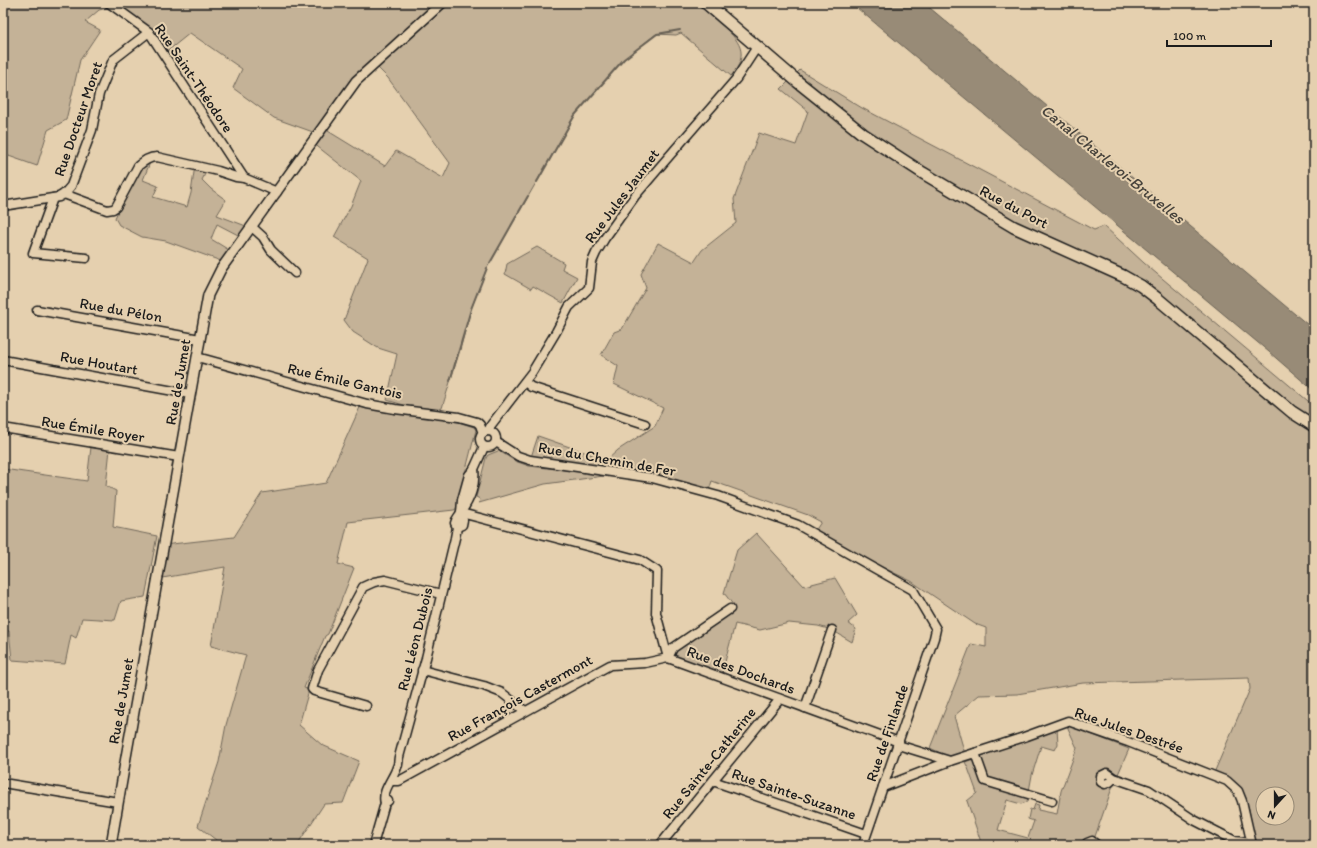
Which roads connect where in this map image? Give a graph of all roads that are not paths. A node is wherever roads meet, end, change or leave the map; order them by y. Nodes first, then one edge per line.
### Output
1 (109, 3) edge
2 (442, 3) edge
3 (706, 3) edge
4 (149, 32) junction
5 (757, 47) junction
6 (244, 178) junction
7 (277, 192) junction
8 (64, 194) junction
9 (53, 198) junction
10 (3, 206) edge
11 (252, 227) junction
12 (86, 258) dead end
13 (295, 273) dead end
14 (37, 310) dead end
15 (200, 339) junction
16 (196, 357) junction
17 (3, 360) edge
18 (525, 382) junction
19 (190, 394) junction
20 (645, 424) dead end
21 (1314, 426) edge
22 (3, 428) edge
23 (486, 432) junction
24 (496, 442) junction
25 (484, 447) junction
26 (179, 457) junction
27 (461, 513) junction
28 (441, 594) junction
29 (730, 609) dead end
30 (936, 628) joint
31 (832, 630) dead end
32 (668, 658) junction
33 (422, 670) junction
34 (780, 699) junction
35 (366, 706) dead end
36 (806, 708) junction
37 (525, 711) junction
38 (899, 744) junction
39 (975, 753) junction
40 (950, 760) junction
41 (1114, 778) dead end
42 (391, 780) junction
43 (713, 781) junction
44 (3, 783) edge
45 (883, 787) junction
46 (1052, 801) dead end
47 (118, 802) junction
48 (866, 834) junction
49 (1252, 844) edge
50 (111, 845) edge
51 (374, 845) edge
52 (660, 845) edge
53 (862, 845) edge
54 (1086, 845) edge
55 (1096, 845) edge

1 - 4 street, Rue Saint-Théodore
2 - 7 street, Rue de Jumet
3 - 5 main road, Rue du Port
4 - 6 street, Rue Saint-Théodore
4 - 8 street, Rue Docteur Moret
5 - 18 street, Rue Jules Jaumet
5 - 21 main road, Rue du Port
6 - 7 street
6 - 8 street
7 - 11 street, Rue de Jumet
8 - 9 street, Rue Docteur Moret
9 - 10 street, Rue Docteur Moret
9 - 12 street
11 - 13 street
11 - 15 street, Rue de Jumet
14 - 15 street, Rue du Pélon
15 - 16 street, Rue de Jumet
16 - 19 street, Rue de Jumet
16 - 23 street, Rue Émile Gantois
17 - 19 street, Rue Houtart
18 - 20 street
18 - 23 street, Rue Jules Jaumet
19 - 26 street, Rue de Jumet
22 - 26 street, Rue Émile Royer
23 - 24 street
23 - 25 street
24 - 25 street
24 - 30 street, Rue du Chemin de Fer
25 - 27 street, Rue Léon Dubois
26 - 47 street, Rue de Jumet
27 - 28 street, Rue Léon Dubois
27 - 32 street, Rue des Dochards
28 - 33 street, Rue Léon Dubois
28 - 35 street
29 - 32 street
30 - 38 street, Rue de Finlande
31 - 36 street
32 - 34 street, Rue des Dochards
32 - 37 street, Rue François Castermont
33 - 37 street
33 - 42 street, Rue Léon Dubois
34 - 36 street, Rue des Dochards
34 - 43 street, Rue Sainte-Catherine
36 - 38 street, Rue des Dochards
37 - 42 street, Rue François Castermont
38 - 40 street, Rue des Dochards
38 - 45 street, Rue de Finlande
39 - 40 street, Rue Jules Destrée
39 - 46 street
39 - 49 street, Rue Jules Destrée
40 - 45 street, Rue Jules Destrée
41 - 49 street
42 - 51 street, Rue Léon Dubois
43 - 48 street, Rue Sainte-Suzanne
43 - 52 street, Rue Sainte-Catherine
44 - 47 street
45 - 48 street, Rue de Finlande
47 - 50 street, Rue de Jumet
48 - 53 street, Rue de Finlande
54 - 55 street

